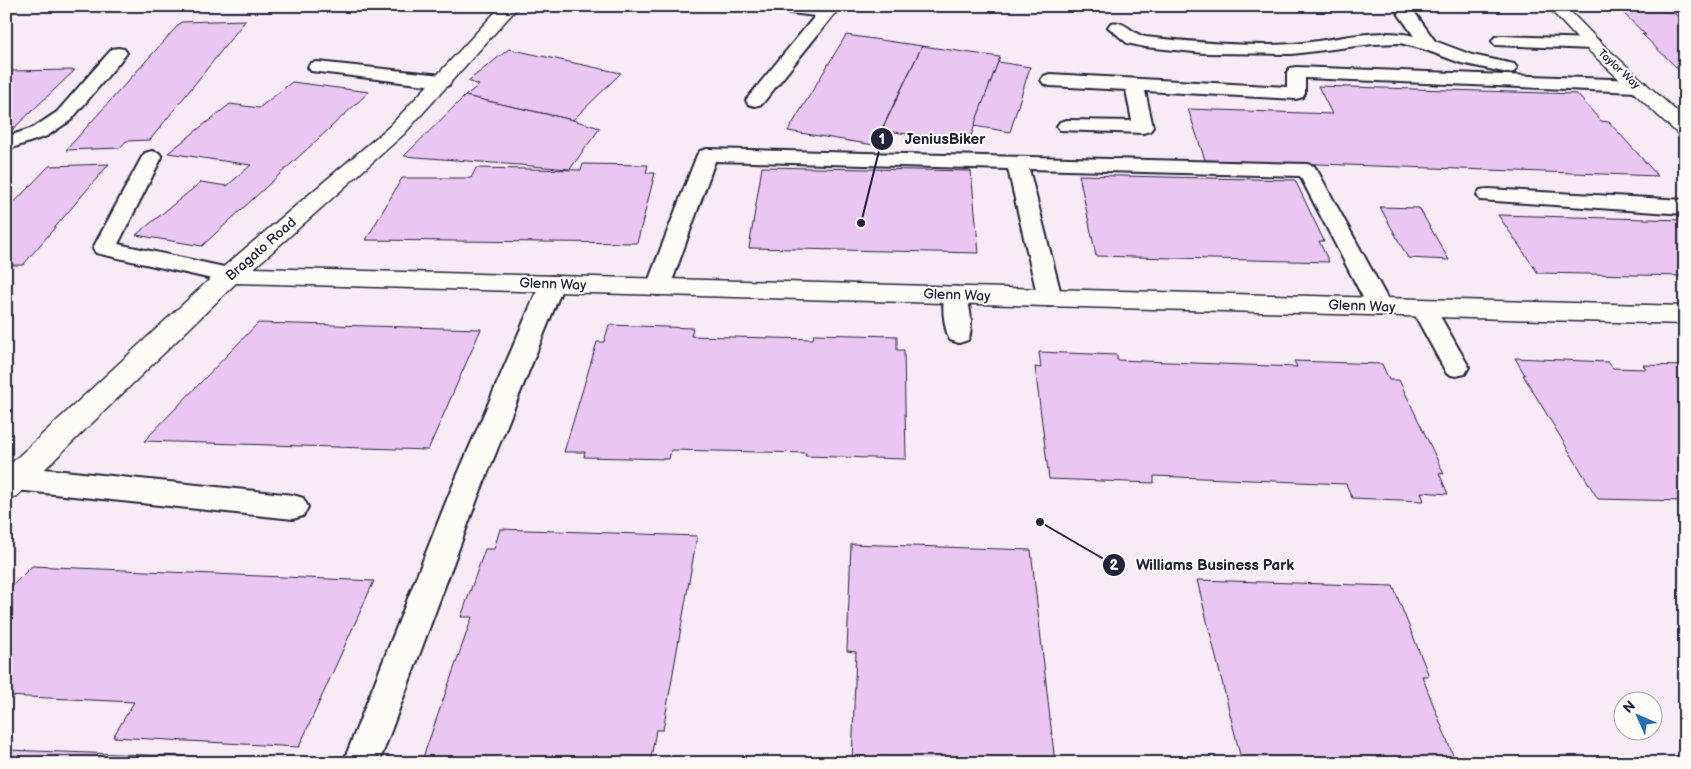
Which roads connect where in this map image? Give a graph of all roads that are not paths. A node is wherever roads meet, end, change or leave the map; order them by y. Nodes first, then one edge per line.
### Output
1 (511, 6) edge
2 (775, 6) edge
3 (1401, 6) edge
4 (1555, 6) edge
5 (1117, 27) dead end
6 (1501, 41) dead end
7 (1592, 44) junction
8 (1429, 45) junction
9 (118, 53) dead end
10 (317, 67) dead end
11 (1050, 80) dead end
12 (1630, 80) junction
13 (442, 81) junction
14 (1134, 84) junction
15 (755, 100) dead end
16 (1067, 126) dead end
17 (1685, 130) edge
18 (6, 144) edge
19 (152, 157) dead end
20 (1017, 162) junction
21 (1488, 195) dead end
22 (1685, 207) edge
23 (230, 275) junction
24 (552, 284) junction
25 (658, 287) junction
26 (955, 295) junction
27 (1050, 298) junction
28 (1380, 307) junction
29 (1423, 308) junction
30 (1685, 315) edge
31 (959, 334) dead end
32 (1456, 367) dead end
33 (11, 483) edge
34 (293, 507) dead end
35 (361, 763) edge

1 - 13 street, Bragato Road
2 - 15 lane
3 - 8 lane
4 - 7 street, Taylor Way
5 - 8 lane
6 - 7 lane
7 - 12 street, Taylor Way
8 - 12 lane
9 - 18 lane
10 - 13 lane
11 - 14 lane
12 - 14 lane
12 - 17 street, Taylor Way
13 - 23 street, Bragato Road
14 - 16 lane
19 - 23 lane
20 - 25 lane
20 - 27 lane
20 - 28 lane
21 - 22 lane
23 - 24 street, Glenn Way
23 - 33 street, Bragato Road
24 - 25 street, Glenn Way
24 - 35 lane
25 - 26 street, Glenn Way
26 - 27 street, Glenn Way
26 - 31 lane
27 - 28 street, Glenn Way
28 - 29 street, Glenn Way
29 - 30 street, Glenn Way
29 - 32 lane
33 - 34 lane

